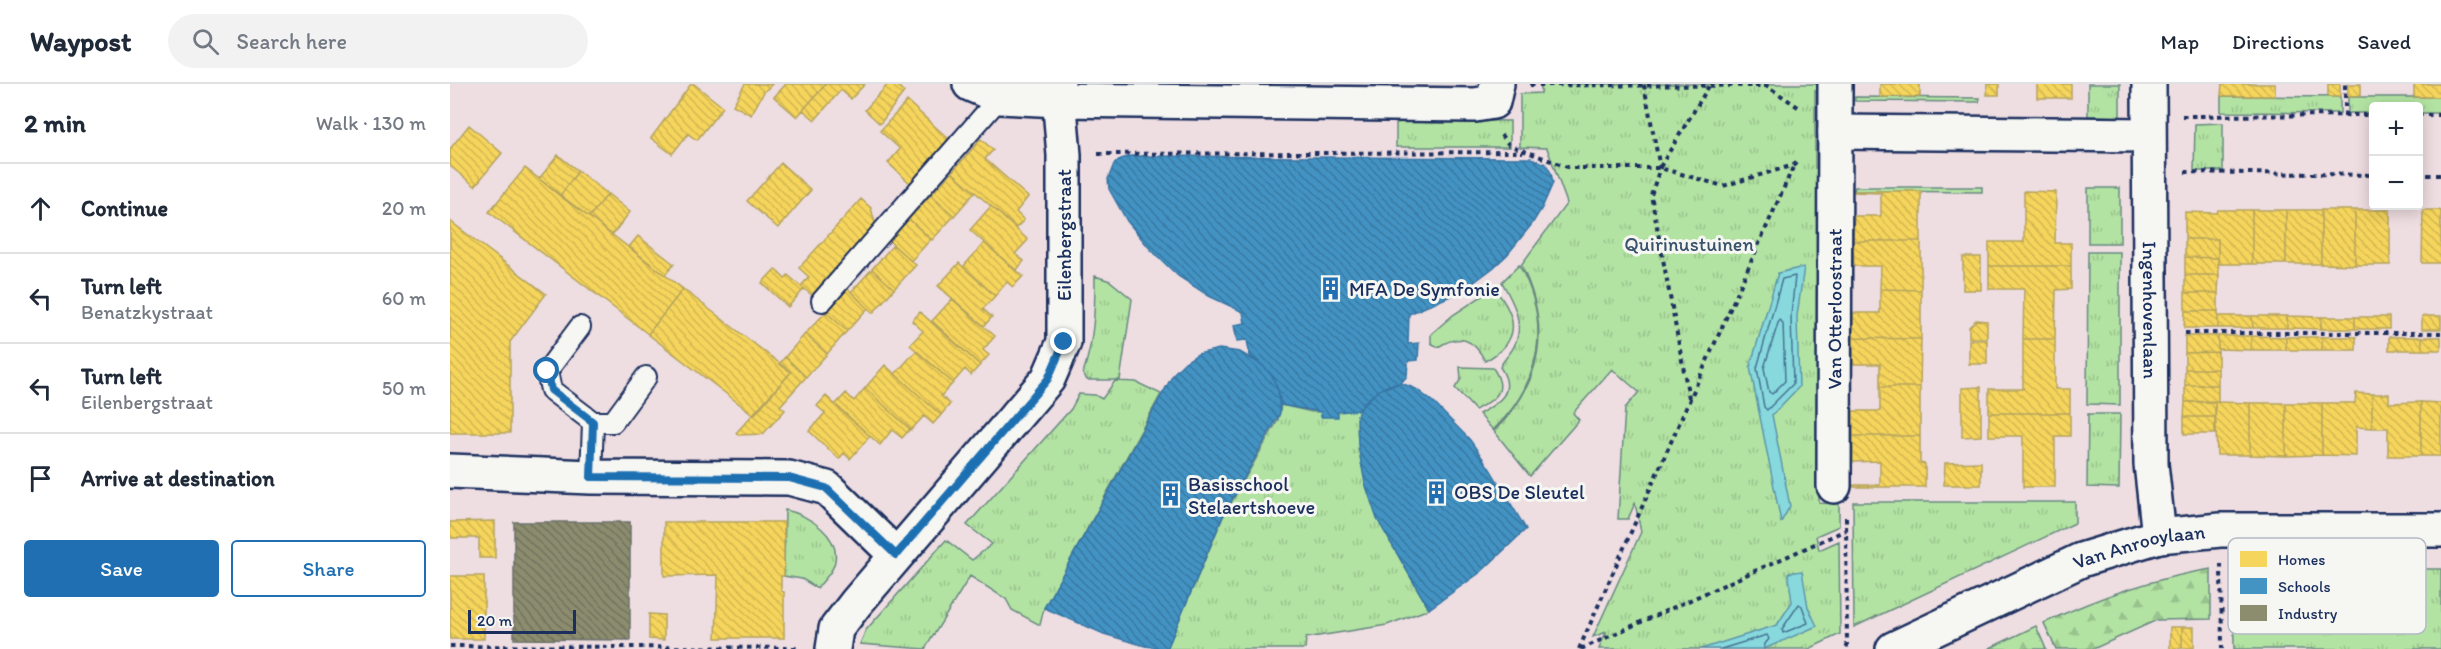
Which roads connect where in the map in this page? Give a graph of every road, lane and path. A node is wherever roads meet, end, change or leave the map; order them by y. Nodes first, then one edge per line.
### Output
1 (969, 84) edge
2 (1835, 84) edge
3 (2345, 84) edge
4 (1644, 85) edge
5 (1709, 85) edge
6 (1767, 85) edge
7 (1490, 91) edge
8 (1058, 92) edge
9 (1000, 97) junction
10 (2148, 111) edge
11 (2423, 115) edge
12 (2441, 115) edge
13 (2345, 116) junction
14 (2369, 116) edge
15 (1835, 132) junction
16 (1526, 152) junction
17 (1064, 155) junction
18 (1794, 165) junction
19 (1660, 168) junction
20 (2148, 172) junction
21 (2369, 175) edge
22 (2423, 175) edge
23 (2441, 175) edge
24 (822, 302) dead end
25 (580, 327) dead end
26 (2149, 333) junction
27 (2441, 333) edge
28 (646, 377) dead end
29 (1689, 400) junction
30 (593, 422) junction
31 (450, 471) edge
32 (591, 477) junction
33 (1834, 486) joint
34 (1846, 530) junction
35 (2220, 530) junction
36 (2441, 530) edge
37 (2159, 536) junction
38 (896, 555) junction
39 (450, 646) edge
40 (477, 648) edge
41 (663, 648) edge
42 (833, 648) edge
43 (1580, 649) edge
44 (1847, 649) edge
45 (1893, 649) edge
46 (2222, 649) edge

1 - 9 street
2 - 15 street, Van Otterloostraat
3 - 13 path
4 - 5 path
4 - 7 path
4 - 19 path
5 - 6 path
5 - 19 path
6 - 15 path
7 - 8 street
7 - 16 path
8 - 9 street
8 - 17 street, Eilenbergstraat
9 - 24 lane
10 - 13 path
10 - 15 street
10 - 20 street, Ingenhovenlaan
11 - 12 path
13 - 14 path
15 - 18 path
15 - 33 street, Van Otterloostraat
16 - 17 path
16 - 19 path
17 - 38 street, Eilenbergstraat
18 - 19 path
18 - 29 path
19 - 29 path
20 - 21 path
20 - 26 street, Ingenhovenlaan
22 - 23 path
25 - 30 lane
26 - 27 path
26 - 37 street, Ingenhovenlaan
28 - 30 lane
29 - 43 path
30 - 32 lane
31 - 32 street
32 - 38 street
33 - 34 path
34 - 43 path
34 - 44 path
35 - 36 street, Van Anrooylaan
35 - 37 street, Van Anrooylaan
35 - 46 path
37 - 45 street, Van Anrooylaan
38 - 42 street, Eilenbergstraat
39 - 40 path
40 - 41 path
41 - 42 path

